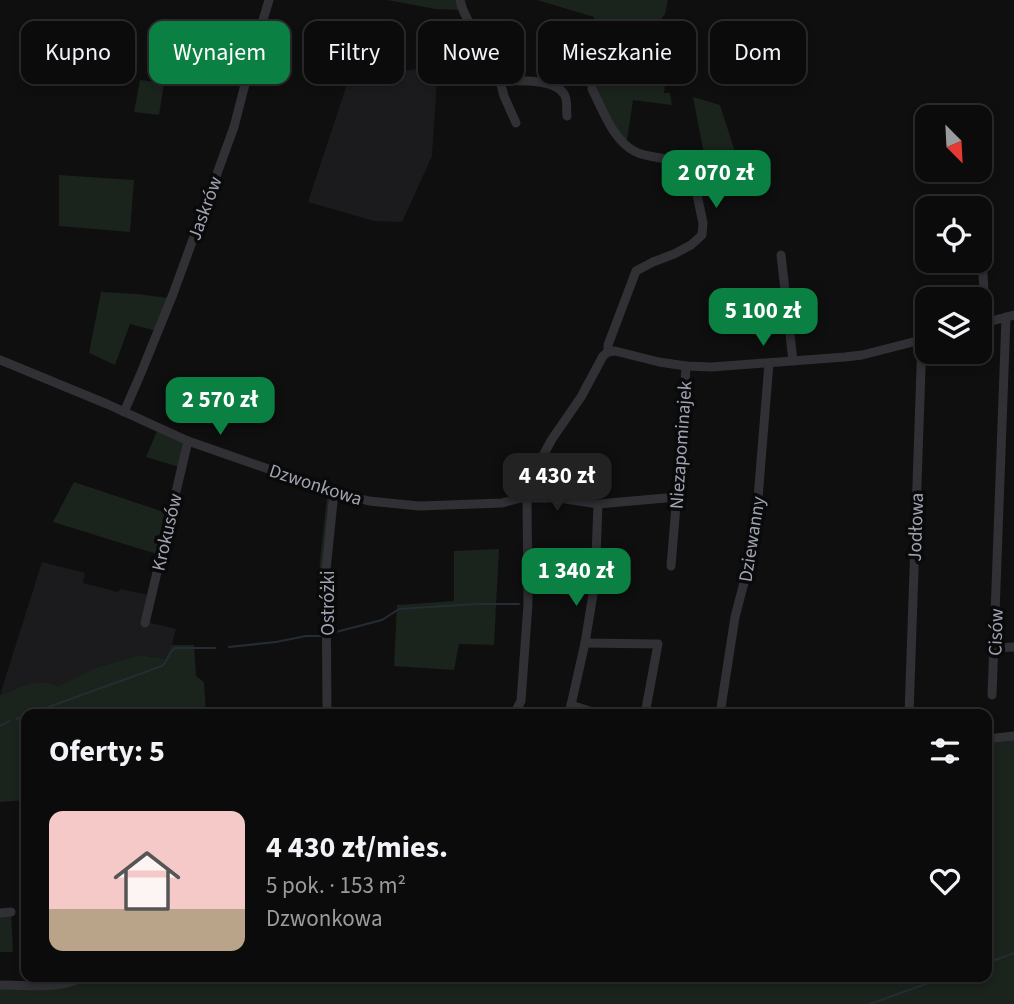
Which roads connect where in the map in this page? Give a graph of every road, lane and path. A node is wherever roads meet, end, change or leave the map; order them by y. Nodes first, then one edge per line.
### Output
1 (269, 0) edge
2 (460, 0) edge
3 (468, 21) edge
4 (524, 80) edge
5 (501, 84) edge
6 (592, 89) dead end
7 (567, 116) dead end
8 (516, 123) dead end
9 (781, 254) dead end
10 (1010, 316) edge
11 (992, 321) edge
12 (915, 342) edge
13 (608, 352) junction
14 (0, 360) edge
15 (793, 361) junction
16 (769, 363) junction
17 (924, 364) edge
18 (686, 366) junction
19 (124, 412) junction
20 (187, 441) junction
21 (334, 492) junction
22 (523, 498) junction
23 (677, 498) junction
24 (598, 504) junction
25 (671, 566) dead end
26 (145, 623) dead end
27 (585, 643) junction
28 (1014, 647) edge
29 (995, 648) junction
30 (992, 695) dead end
31 (327, 709) edge
32 (517, 709) edge
33 (570, 709) edge
34 (646, 709) edge
35 (721, 709) edge
36 (909, 709) edge
37 (1014, 736) edge
38 (992, 738) edge
39 (11, 912) dead end
40 (0, 913) edge
41 (72, 982) edge
42 (0, 985) edge

1 - 19 street, Jaskrów
2 - 3 street
4 - 7 street
5 - 8 street
6 - 13 street
9 - 15 street
10 - 11 street
10 - 29 street, Cisów
12 - 15 street
13 - 18 street
13 - 22 street
14 - 19 street, Dzwonkowa
15 - 16 street
16 - 18 street
16 - 35 street, Dziewanny
17 - 36 street, Jodłowa
18 - 23 street, Niezapominajek
19 - 20 street, Dzwonkowa
20 - 21 street, Dzwonkowa
20 - 26 street, Krokusów
21 - 22 street, Dzwonkowa
21 - 31 street, Ostróżki
22 - 24 street, Dzwonkowa
22 - 32 street
23 - 24 street, Dzwonkowa
23 - 25 street, Niezapominajek
24 - 27 street
27 - 33 street
27 - 34 street
28 - 29 street
29 - 30 street, Cisów
37 - 38 street
39 - 40 street
41 - 42 street

